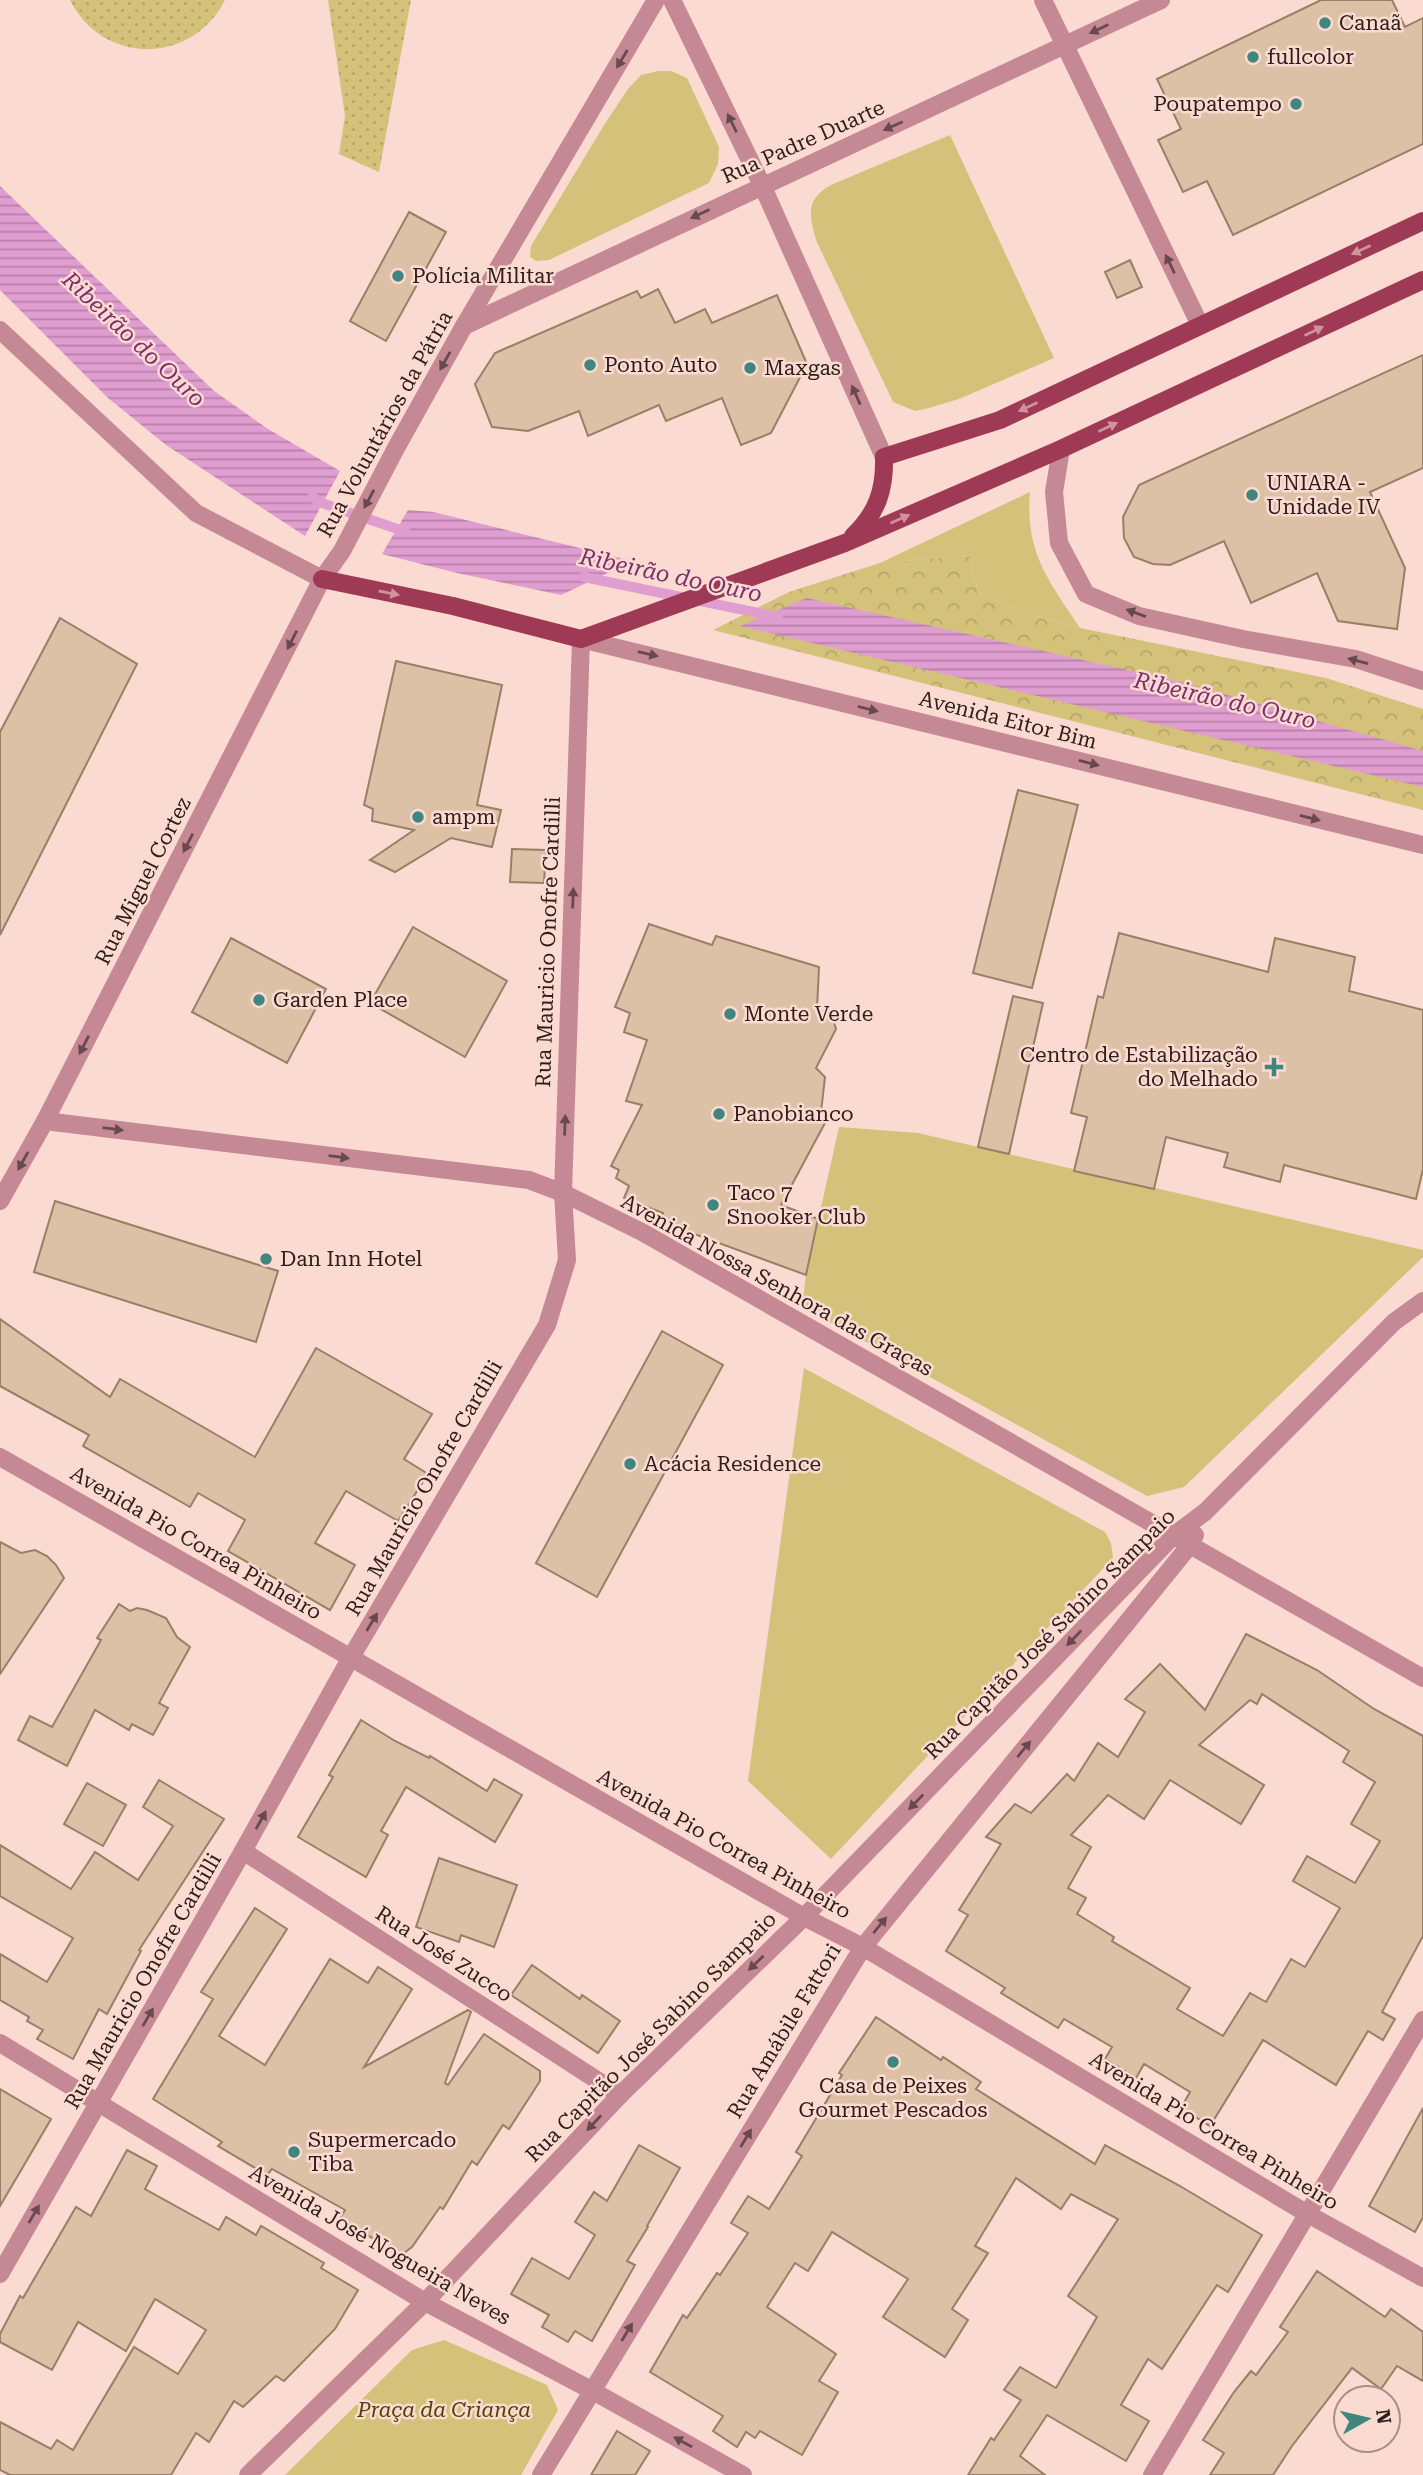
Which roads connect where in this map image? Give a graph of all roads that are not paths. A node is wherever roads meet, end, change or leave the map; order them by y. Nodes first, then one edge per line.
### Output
1 (656, 0) edge
2 (672, 0) edge
3 (1043, 0) edge
4 (1161, 0) edge
5 (1064, 45) junction
6 (762, 185) junction
7 (1423, 221) edge
8 (1423, 279) edge
9 (464, 326) junction
10 (1200, 326) junction
11 (0, 330) edge
12 (1061, 449) junction
13 (884, 457) junction
14 (845, 543) junction
15 (322, 579) junction
16 (581, 639) junction
17 (1423, 681) edge
18 (1423, 845) edge
19 (45, 1121) junction
20 (563, 1193) junction
21 (0, 1201) edge
22 (1423, 1301) edge
23 (0, 1457) edge
24 (1205, 1512) junction
25 (1173, 1536) junction
26 (1190, 1545) junction
27 (350, 1659) junction
28 (1423, 1678) edge
29 (243, 1851) junction
30 (804, 1917) junction
31 (863, 1947) junction
32 (1423, 2020) edge
33 (0, 2043) edge
34 (620, 2095) junction
35 (99, 2103) junction
36 (1306, 2213) junction
37 (0, 2274) edge
38 (1423, 2278) edge
39 (425, 2301) junction
40 (591, 2390) junction
41 (248, 2475) edge
42 (541, 2475) edge
43 (743, 2475) edge
44 (1152, 2475) edge

1 -> 9 street, Rua Voluntários da Pátria
6 -> 2 street
3 - 5 street
4 -> 5 street, Rua Padre Duarte
5 -> 6 street, Rua Padre Duarte
10 -> 5 street
6 -> 9 street, Rua Padre Duarte
13 -> 6 street
7 -> 10 main road
12 -> 8 main road
9 -> 15 street, Rua Voluntários da Pátria
10 -> 13 main road
11 - 15 street
14 -> 12 main road
17 -> 12 street
13 - 14 main road
14 - 16 main road
15 -> 16 main road
15 -> 19 street, Rua Miguel Cortez
16 -> 18 street, Avenida Eitor Bim
20 -> 16 street, Rua Mauricio Onofre Cardilli
19 -> 20 street, Avenida Nossa Senhora das Graças
19 -> 21 street, Rua Miguel Cortez
20 - 25 street, Avenida Nossa Senhora das Graças
27 -> 20 street, Rua Mauricio Onofre Cardilli
22 - 24 street, Rua Capitão José Sabino Sampaio
23 - 27 street, Avenida Pio Correa Pinheiro
24 - 25 street, Rua Capitão José Sabino Sampaio
24 - 26 street, Rua Capitão José Sabino Sampaio
25 - 26 street, Avenida Nossa Senhora das Graças
25 -> 30 street, Rua Capitão José Sabino Sampaio
26 - 28 street, Avenida Nossa Senhora das Graças
31 -> 26 street, Rua Amábile Fattori
29 -> 27 street, Rua Mauricio Onofre Cardilli
27 - 30 street, Avenida Pio Correa Pinheiro
29 - 34 street, Rua José Zucco
35 -> 29 street, Rua Mauricio Onofre Cardilli
30 - 31 street, Avenida Pio Correa Pinheiro
30 -> 34 street, Rua Capitão José Sabino Sampaio
31 - 36 street, Avenida Pio Correa Pinheiro
40 -> 31 street, Rua Amábile Fattori
32 - 36 street
33 - 35 street, Avenida José Nogueira Neves
34 -> 39 street, Rua Capitão José Sabino Sampaio
37 -> 35 street, Rua Mauricio Onofre Cardilli
35 - 39 street, Avenida José Nogueira Neves
36 - 38 street, Avenida Pio Correa Pinheiro
36 - 44 street
39 - 40 street, Avenida José Nogueira Neves
39 - 41 street, Rua Capitão José Sabino Sampaio
40 - 42 street, Rua Amábile Fattori
43 -> 40 street, Avenida José Nogueira Neves

